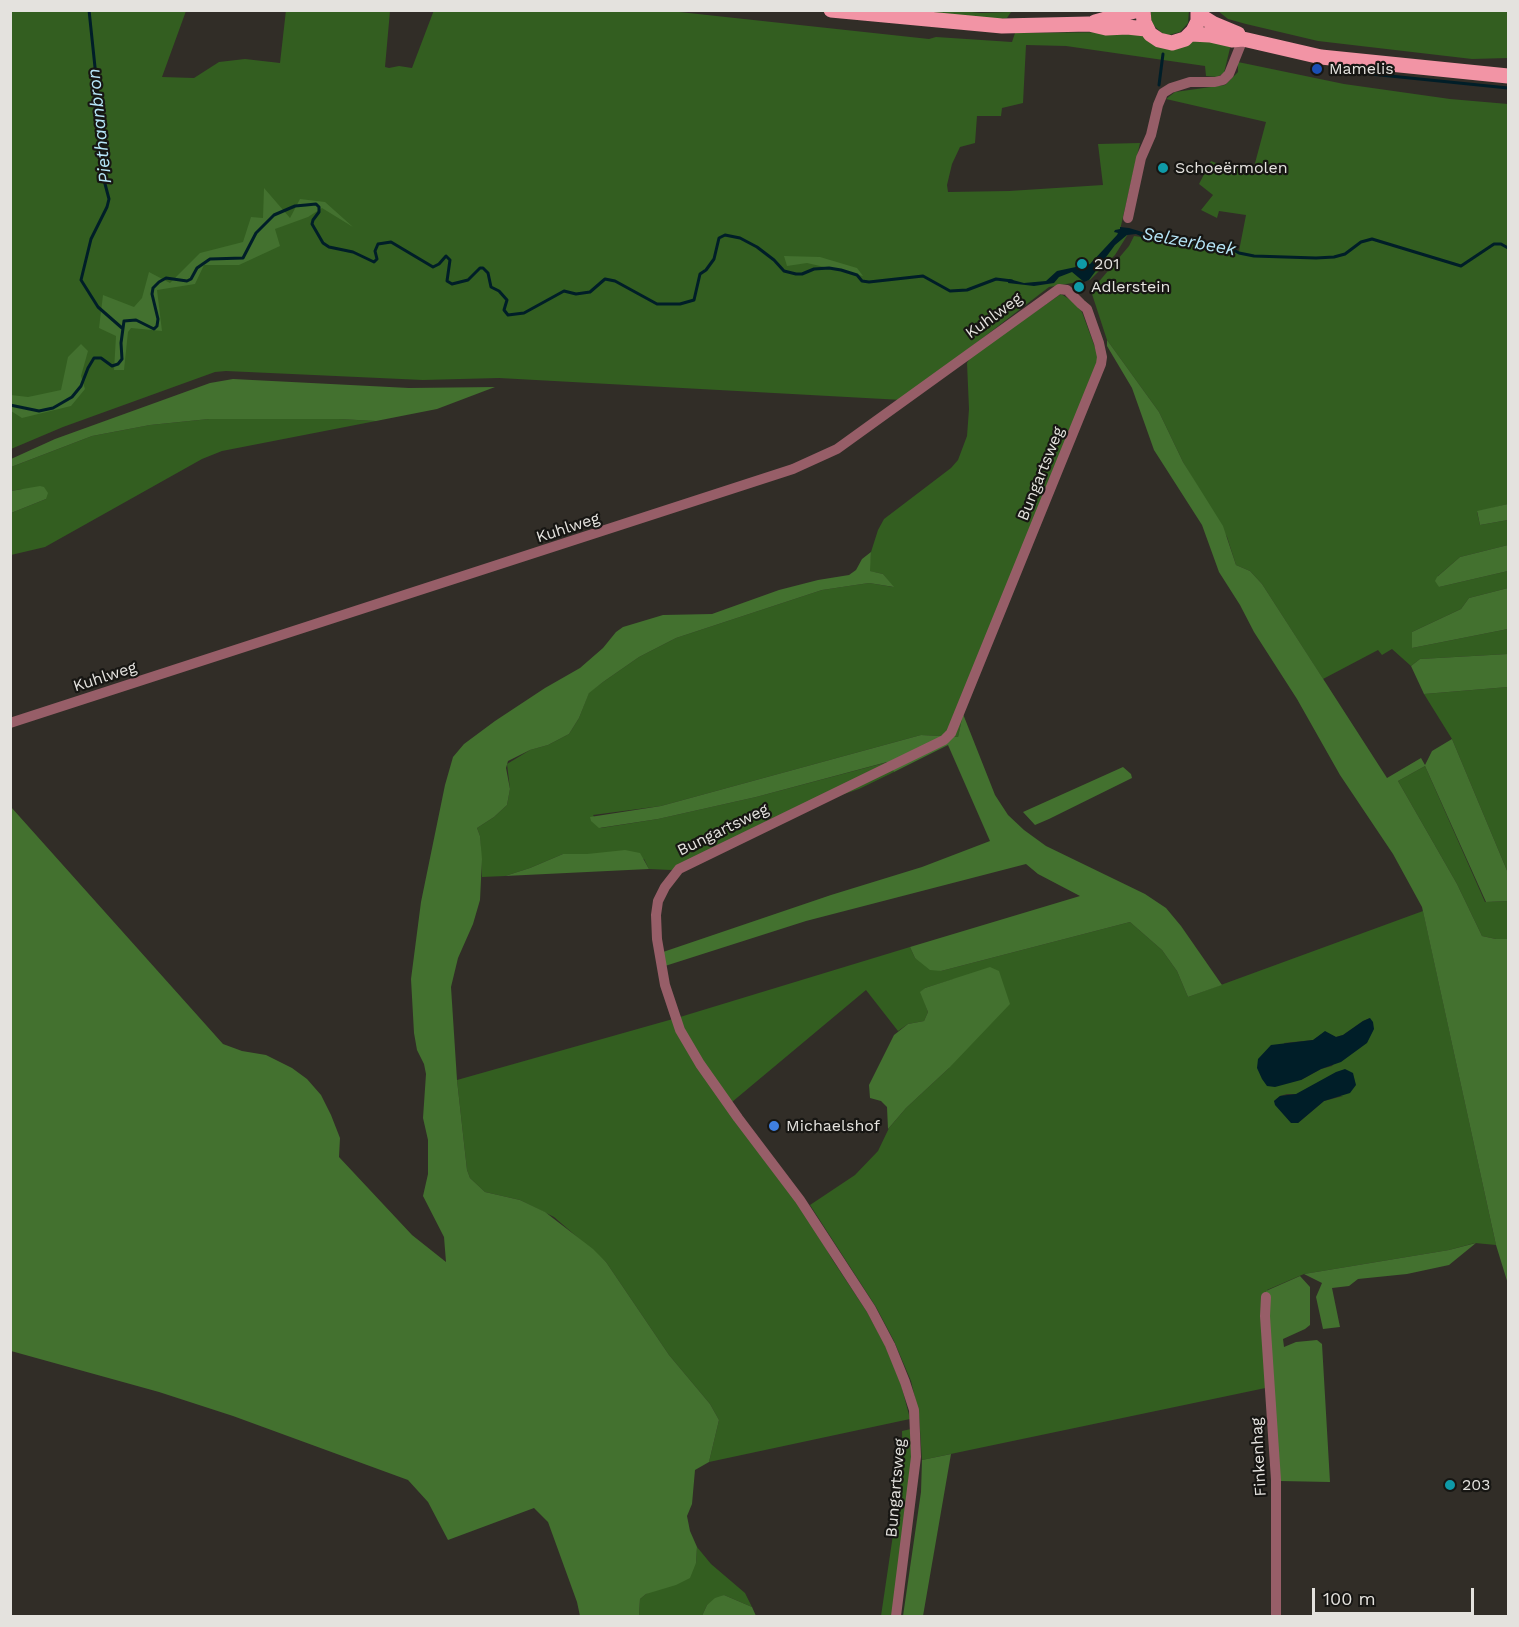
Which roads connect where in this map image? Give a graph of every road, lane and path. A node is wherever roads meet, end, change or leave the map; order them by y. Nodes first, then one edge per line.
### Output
1 (831, 10) edge
2 (1138, 10) edge
3 (1143, 10) edge
4 (1198, 12) edge
5 (1089, 24) junction
6 (1146, 29) junction
7 (1191, 34) junction
8 (1243, 39) junction
9 (1509, 76) edge
10 (1128, 218) dead end
11 (1087, 309) joint
12 (10, 723) edge
13 (1266, 1296) dead end
14 (896, 1617) edge
15 (1276, 1617) edge

1 - 5 main road
2 - 5 main road
3 - 6 main road
4 - 7 main road
4 - 8 main road
5 - 6 main road
6 - 7 main road
7 - 8 main road
8 - 9 main road
8 - 10 street
11 - 12 street, Kuhlweg
11 - 14 street, Bungartsweg
13 - 15 street, Finkenhag

